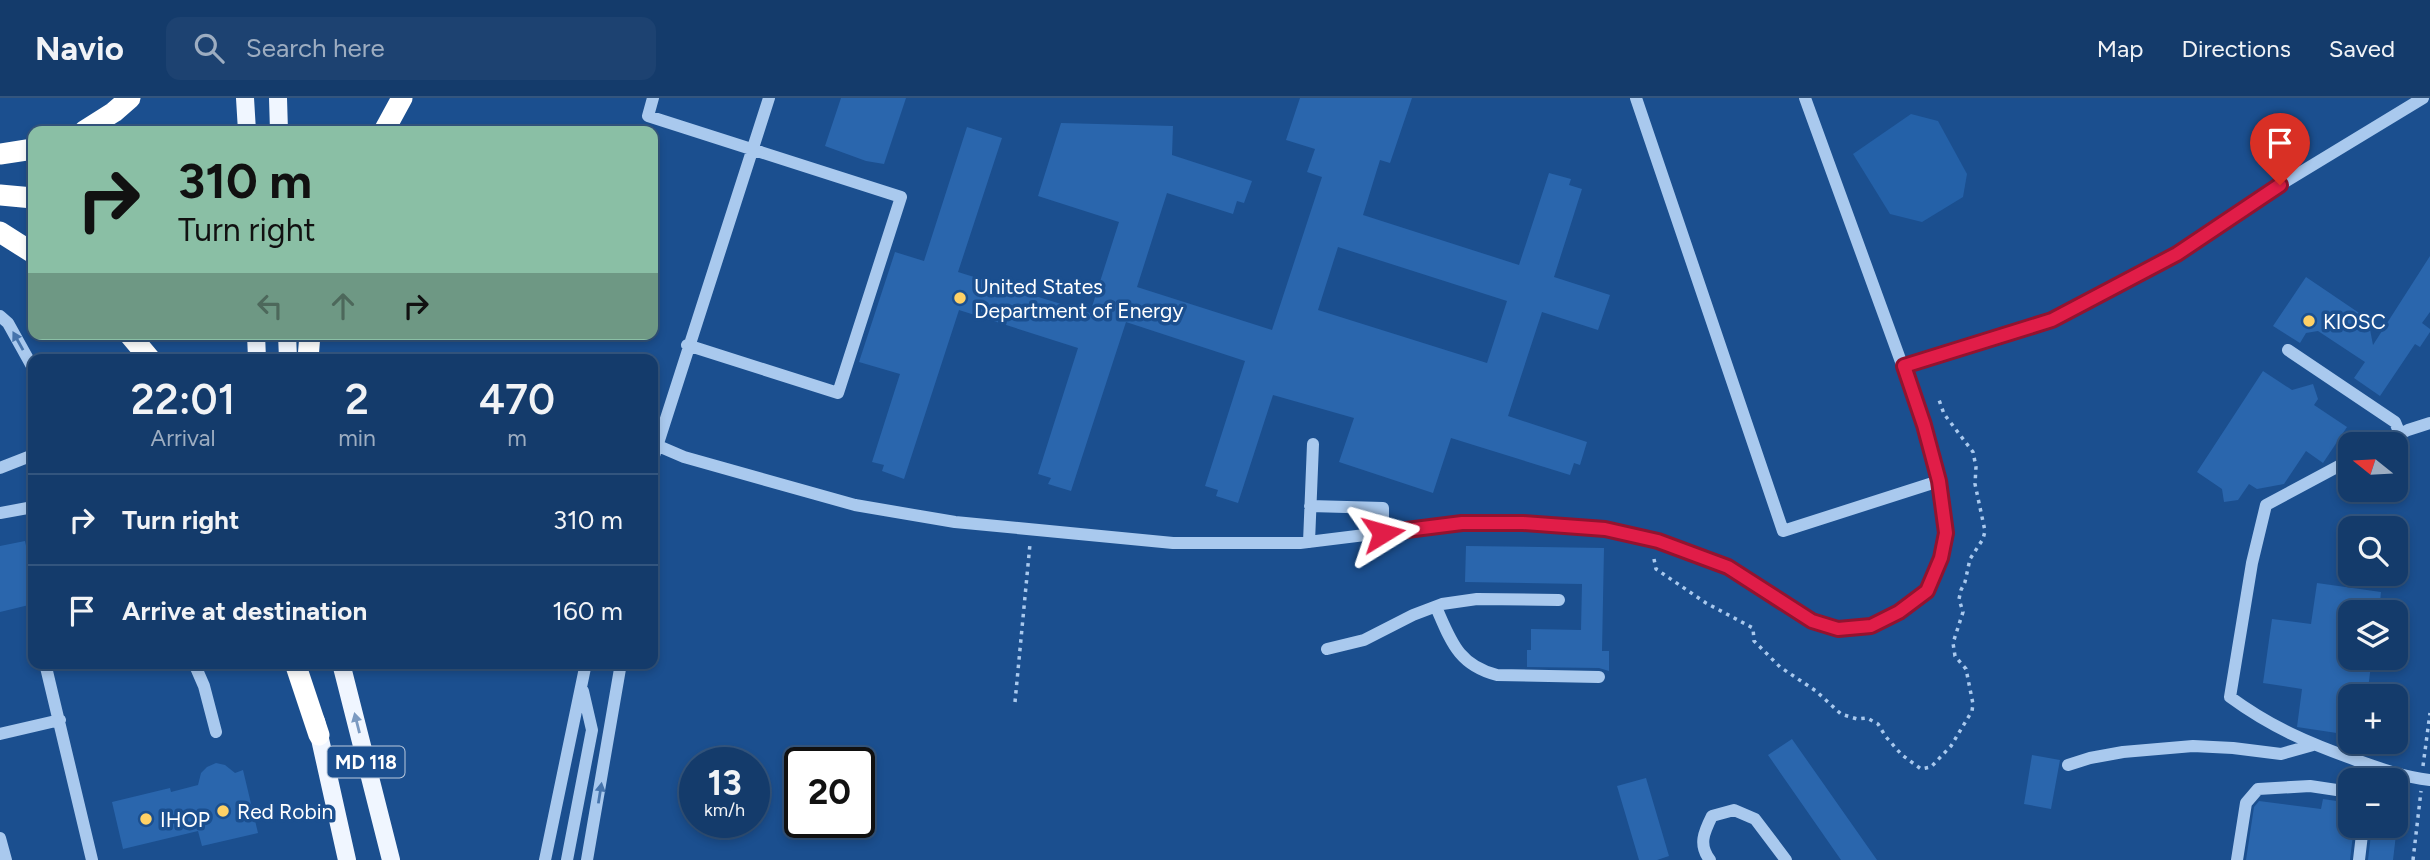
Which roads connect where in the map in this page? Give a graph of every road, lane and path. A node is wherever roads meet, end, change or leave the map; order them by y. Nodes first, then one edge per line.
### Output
1 (130, 98) edge
2 (245, 98) edge
3 (278, 98) edge
4 (402, 98) edge
5 (653, 98) edge
6 (769, 98) edge
7 (1636, 98) edge
8 (1805, 98) edge
9 (2423, 98) edge
10 (92, 126) edge
11 (247, 126) edge
12 (279, 126) edge
13 (387, 126) edge
14 (752, 149) junction
15 (28, 150) edge
16 (0, 154) edge
17 (0, 195) edge
18 (28, 198) edge
19 (0, 232) edge
20 (28, 250) edge
21 (0, 316) edge
22 (134, 340) edge
23 (688, 345) junction
24 (2288, 351) dead end
25 (146, 354) edge
26 (28, 359) edge
27 (1904, 366) junction
28 (2430, 423) edge
29 (2399, 432) edge
30 (2405, 432) edge
31 (658, 436) edge
32 (1313, 444) dead end
33 (658, 449) edge
34 (28, 456) edge
35 (2338, 466) edge
36 (0, 467) edge
37 (1939, 481) junction
38 (1310, 506) junction
39 (28, 508) edge
40 (0, 513) edge
41 (1031, 531) junction
42 (1383, 533) junction
43 (1309, 542) junction
44 (1559, 600) dead end
45 (1436, 607) junction
46 (1327, 649) dead end
47 (47, 669) edge
48 (197, 669) edge
49 (297, 669) edge
50 (305, 669) edge
51 (343, 669) edge
52 (585, 669) edge
53 (620, 669) edge
54 (1599, 677) dead end
55 (582, 684) junction
56 (1015, 702) dead end
57 (60, 720) junction
58 (216, 732) dead end
59 (0, 734) edge
60 (319, 735) junction
61 (2313, 745) junction
62 (2068, 765) dead end
63 (2430, 780) edge
64 (2338, 790) edge
65 (0, 838) edge
66 (2362, 838) edge
67 (6, 860) edge
68 (92, 860) edge
69 (347, 860) edge
70 (391, 860) edge
71 (545, 860) edge
72 (566, 860) edge
73 (587, 860) edge
74 (1710, 860) edge
75 (1786, 860) edge
76 (2237, 860) edge
77 (2359, 860) edge

1 - 10 highway
2 - 11 main road
3 - 12 main road
4 - 13 highway
5 - 14 street
6 - 14 street
7 - 37 street
8 - 27 street
9 - 27 street
14 - 23 street
14 - 23 street
15 - 16 highway
17 - 18 highway
19 - 20 highway
26 -> 21 street
22 - 25 highway
23 - 31 street
24 - 29 street
27 - 37 street
28 - 30 street
32 - 38 street
33 - 41 street
34 - 36 street
35 - 61 street
37 - 42 street
38 - 42 street
38 - 43 street
39 - 40 street
41 - 43 street
41 - 56 path
42 - 43 street
44 - 45 street
45 - 46 street
45 - 54 street
47 - 57 street
48 - 58 street
49 - 60 highway
50 - 60 main road, MD 118
70 -> 51 main road, MD 118
52 - 55 street
73 -> 53 street
55 - 71 street
55 - 72 street
57 - 59 street
57 - 68 street
60 - 69 main road, MD 118
61 - 62 street
61 - 63 street
64 - 76 street
65 - 67 street
66 - 77 street
74 - 75 street

